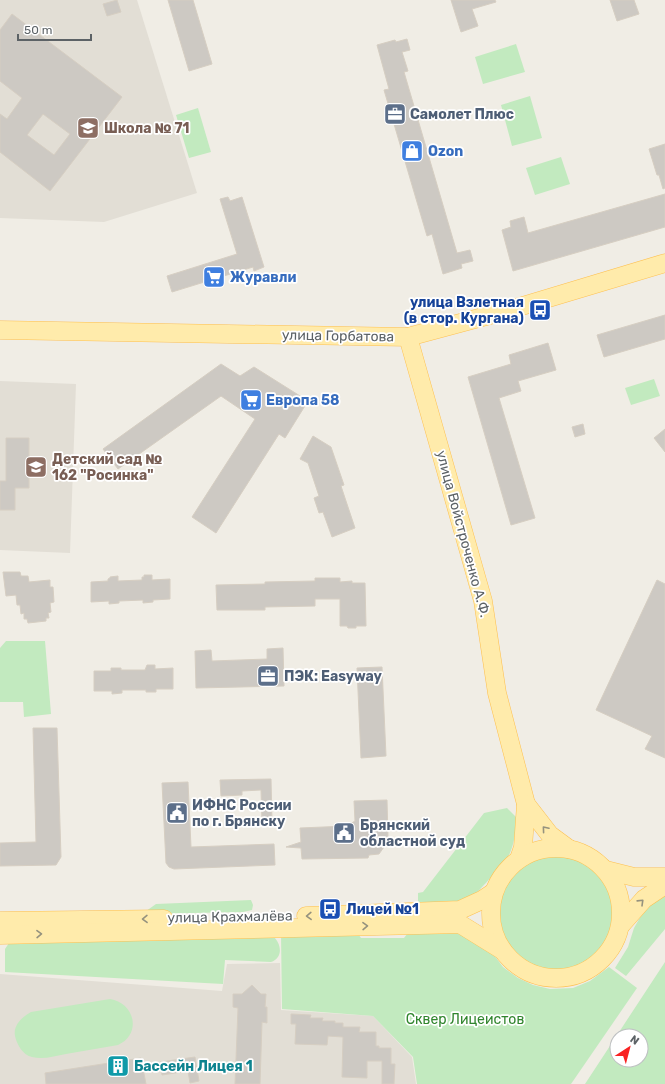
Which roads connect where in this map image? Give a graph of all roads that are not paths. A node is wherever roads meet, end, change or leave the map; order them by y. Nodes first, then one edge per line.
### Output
1 (665, 263) edge
2 (0, 330) edge
3 (408, 337) junction
4 (526, 804) junction
5 (569, 849) junction
6 (519, 859) junction
7 (606, 870) junction
8 (665, 877) edge
9 (665, 885) edge
10 (494, 892) junction
11 (460, 917) junction
12 (0, 921) edge
13 (621, 925) junction
14 (0, 935) edge
15 (502, 950) junction

1 - 3 main road, улица Горбатова
2 - 3 main road, улица Горбатова
3 - 4 main road, улица Войстроченко А.Ф.
5 -> 4 main road
4 - 6 main road
5 - 6 main road
5 - 7 main road
6 - 10 main road
7 - 8 main road
7 - 13 main road
13 -> 9 main road
10 - 11 main road
10 - 15 main road
11 -> 12 main road, улица Крахмалёва
14 -> 11 main road
11 - 15 main road
13 - 15 main road

